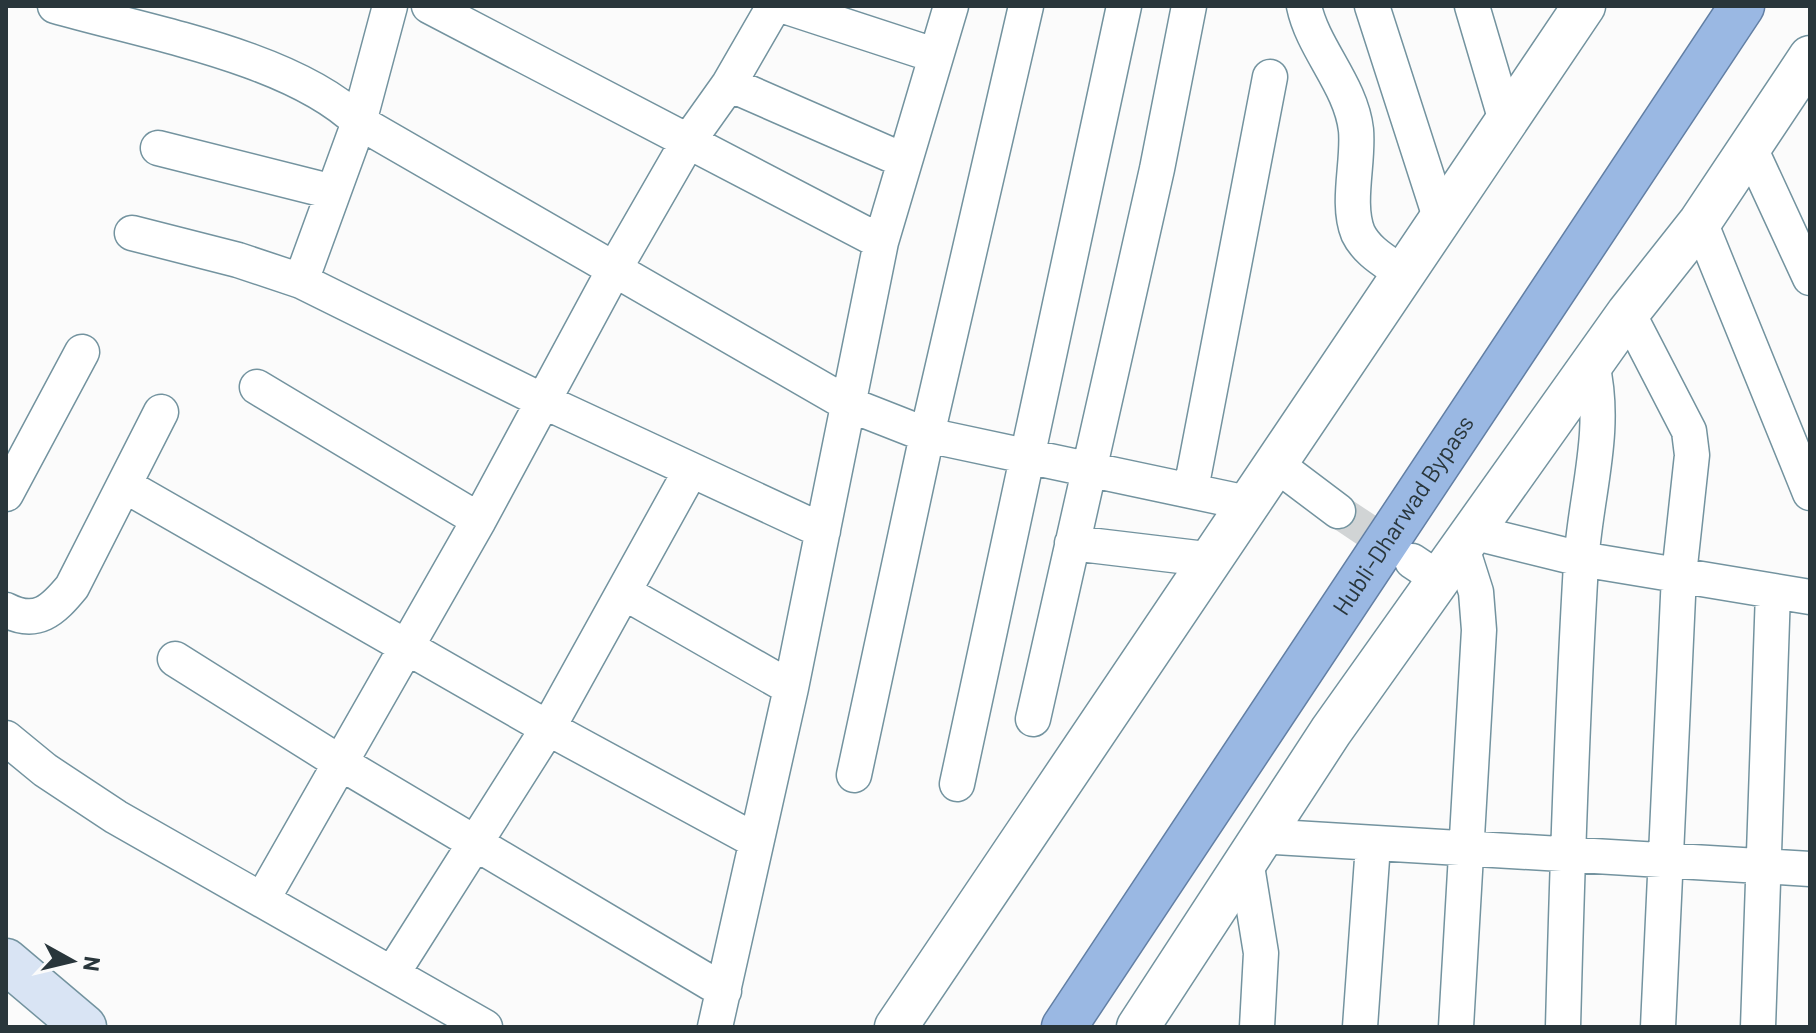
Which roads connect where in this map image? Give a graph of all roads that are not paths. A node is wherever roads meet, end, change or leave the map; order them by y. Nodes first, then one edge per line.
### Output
1 (55, 6) edge
2 (390, 6) edge
3 (429, 6) edge
4 (774, 6) edge
5 (784, 6) edge
6 (951, 6) edge
7 (1026, 6) edge
8 (1124, 6) edge
9 (1189, 6) edge
10 (1304, 6) edge
11 (1372, 6) edge
12 (1472, 6) edge
13 (1742, 6) edge
14 (1572, 13) edge
15 (934, 55) junction
16 (1810, 57) edge
17 (1270, 77) dead end
18 (729, 84) junction
19 (1506, 121) junction
20 (359, 122) junction
21 (687, 143) junction
22 (158, 148) dead end
23 (1750, 148) junction
24 (905, 161) junction
25 (333, 192) junction
26 (1440, 217) junction
27 (1700, 222) junction
28 (132, 233) dead end
29 (881, 242) junction
30 (615, 268) junction
31 (1403, 274) junction
32 (1810, 278) edge
33 (301, 281) junction
34 (1628, 313) junction
35 (82, 352) dead end
36 (1592, 364) junction
37 (257, 387) dead end
38 (543, 401) junction
39 (848, 404) junction
40 (161, 412) dead end
41 (927, 435) junction
42 (1025, 454) junction
43 (1277, 465) junction
44 (1089, 468) junction
45 (691, 470) junction
46 (9, 479) edge
47 (124, 485) junction
48 (1191, 489) junction
49 (1810, 493) edge
50 (1252, 504) junction
51 (1338, 511) tunnel mouth
52 (479, 520) junction
53 (823, 531) junction
54 (1072, 543) junction
55 (1446, 555) junction
56 (1581, 559) junction
57 (1214, 560) junction
58 (1679, 575) junction
59 (1773, 592) junction
60 (625, 593) junction
61 (1810, 597) edge
62 (6, 610) edge
63 (407, 648) junction
64 (175, 659) dead end
65 (791, 688) junction
66 (1033, 719) dead end
67 (548, 728) junction
68 (6, 738) edge
69 (339, 762) junction
70 (854, 775) dead end
71 (957, 784) dead end
72 (756, 841) junction
73 (478, 843) junction
74 (1373, 845) junction
75 (1253, 848) junction
76 (1466, 851) junction
77 (1567, 858) junction
78 (1668, 863) junction
79 (1763, 868) junction
80 (1810, 869) edge
81 (262, 900) junction
82 (6, 961) edge
83 (392, 974) junction
84 (724, 991) junction
85 (1143, 1023) edge
86 (84, 1027) edge
87 (485, 1027) edge
88 (715, 1027) edge
89 (896, 1027) edge
90 (1064, 1027) edge
91 (1257, 1027) edge
92 (1360, 1027) edge
93 (1456, 1027) edge
94 (1563, 1027) edge
95 (1658, 1027) edge
96 (1758, 1027) edge

1 - 20 street
2 - 20 street
3 - 21 street
4 - 18 street
5 - 15 street
6 - 15 street
7 - 41 street
8 - 42 street
9 - 44 street
10 - 31 street
11 - 26 street
12 - 19 street
13 - 90 highway, Hubli-Dharwad Bypass
14 - 19 street
15 - 24 street
16 - 23 street
17 - 48 street
18 - 21 street
18 - 24 street
19 - 26 street
20 - 25 street
20 - 30 street
21 - 29 street
21 - 30 street
22 - 25 street
23 - 27 street
23 - 32 street
24 - 29 street
25 - 33 street
26 - 31 street
27 - 34 street
27 - 49 street
28 - 33 street
29 - 39 street
30 - 38 street
30 - 39 street
31 - 43 street
33 - 38 street
34 - 36 street
34 - 58 street
35 - 46 street
36 - 55 street
36 - 56 street
37 - 52 street
38 - 45 street
38 - 52 street
39 - 41 street
39 - 53 street
40 - 47 street
41 - 42 street
41 - 70 street
42 - 44 street
42 - 71 street
43 - 50 street
43 - 51 street
44 - 48 street
44 - 54 street
45 - 53 street
45 - 60 street
47 - 62 street
47 - 63 street
48 - 50 street
50 - 57 street
52 - 63 street
53 - 65 street
54 - 57 street
54 - 66 street
55 - 56 street
55 - 75 street
55 - 76 street
56 - 58 street
56 - 77 street
57 - 89 street
58 - 59 street
58 - 78 street
59 - 61 street
59 - 79 street
60 - 65 street
60 - 67 street
63 - 67 street
63 - 69 street
64 - 69 street
65 - 72 street
67 - 72 street
67 - 73 street
68 - 81 street
69 - 73 street
69 - 81 street
72 - 84 street
73 - 83 street
73 - 84 street
74 - 75 street
74 - 76 street
74 - 92 street
75 - 85 street
75 - 91 street
76 - 77 street
76 - 93 street
77 - 78 street
77 - 94 street
78 - 79 street
78 - 95 street
79 - 80 street
79 - 96 street
81 - 83 street
82 - 86 main road
83 - 87 street
84 - 88 street

